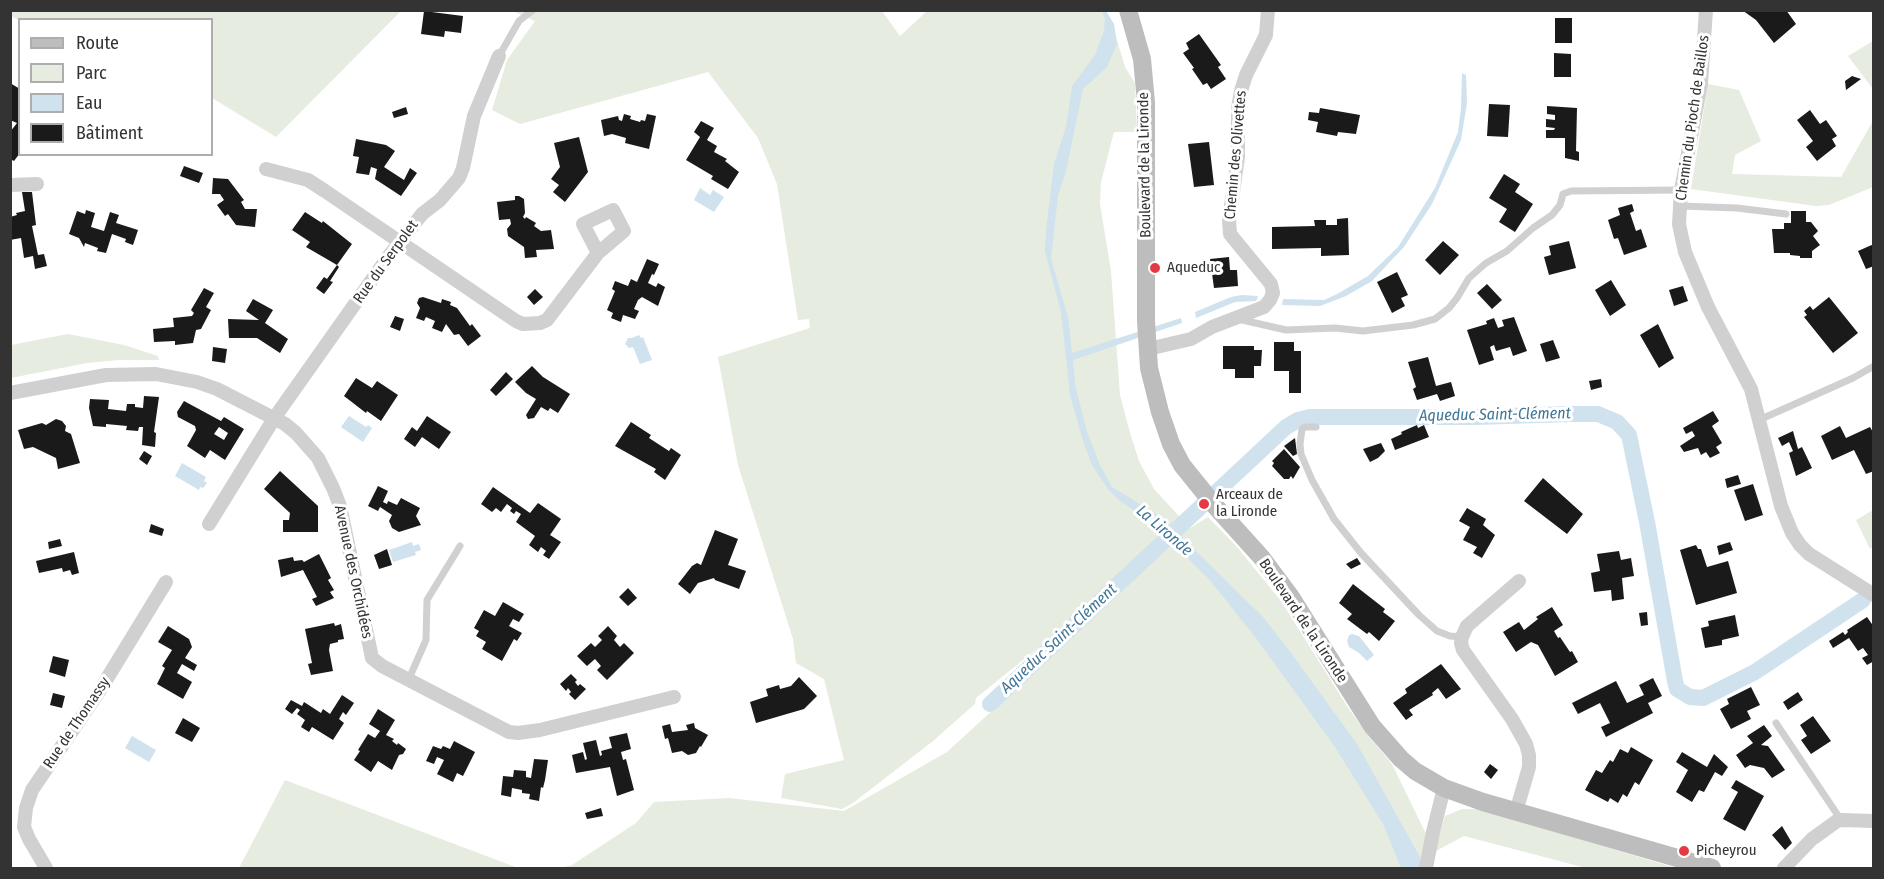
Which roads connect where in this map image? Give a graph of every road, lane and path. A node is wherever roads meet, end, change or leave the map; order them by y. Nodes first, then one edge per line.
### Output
1 (524, 10) edge
2 (533, 10) edge
3 (1128, 10) edge
4 (1268, 10) edge
5 (1707, 10) edge
6 (519, 21) junction
7 (499, 57) joint
8 (266, 169) dead end
9 (37, 184) dead end
10 (10, 185) edge
11 (1681, 190) junction
12 (1680, 206) junction
13 (1786, 214) dead end
14 (400, 242) junction
15 (598, 253) dead end
16 (1233, 318) junction
17 (1148, 349) junction
18 (1874, 366) edge
19 (10, 393) edge
20 (275, 417) junction
21 (1759, 420) junction
22 (1316, 427) dead end
23 (209, 524) dead end
24 (460, 546) dead end
25 (1519, 581) dead end
26 (166, 582) dead end
27 (1874, 595) edge
28 (1462, 637) junction
29 (408, 681) junction
30 (674, 697) dead end
31 (1776, 723) dead end
32 (1444, 788) junction
33 (1516, 812) junction
34 (1841, 820) junction
35 (1874, 821) edge
36 (1428, 864) edge
37 (1695, 866) edge
38 (46, 868) edge
39 (1712, 868) edge
40 (1784, 868) edge

1 - 6 lane
2 - 6 lane, Rue du Serpolet
3 - 17 street, Boulevard de la Lironde
4 - 16 street, Chemin des Olivettes
5 - 11 street, Chemin du Pioch de Baillos
6 - 7 lane, Rue du Serpolet
7 - 14 street, Rue du Serpolet
8 - 14 street
9 - 10 street
11 - 12 street, Chemin du Pioch de Baillos
11 - 16 lane
12 - 13 lane
12 - 21 street, Chemin du Pioch de Baillos
14 - 15 street
14 - 20 street, Rue du Serpolet
16 - 17 street, Chemin des Olivettes
17 - 32 street, Boulevard de la Lironde
18 - 21 lane
19 - 20 street, Avenue des Orchidées
20 - 23 street, Rue du Serpolet
20 - 29 street, Avenue des Orchidées
21 - 27 street, Chemin du Pioch de Baillos
22 - 28 lane
24 - 29 lane
25 - 28 street
26 - 38 street, Rue de Thomassy
28 - 33 street
29 - 30 street, Avenue des Orchidées
31 - 34 lane
32 - 33 street, Boulevard de la Lironde
32 - 36 street
33 - 37 street, Boulevard de la Lironde
34 - 35 street
34 - 40 street
37 - 39 street, Boulevard de la Lironde

